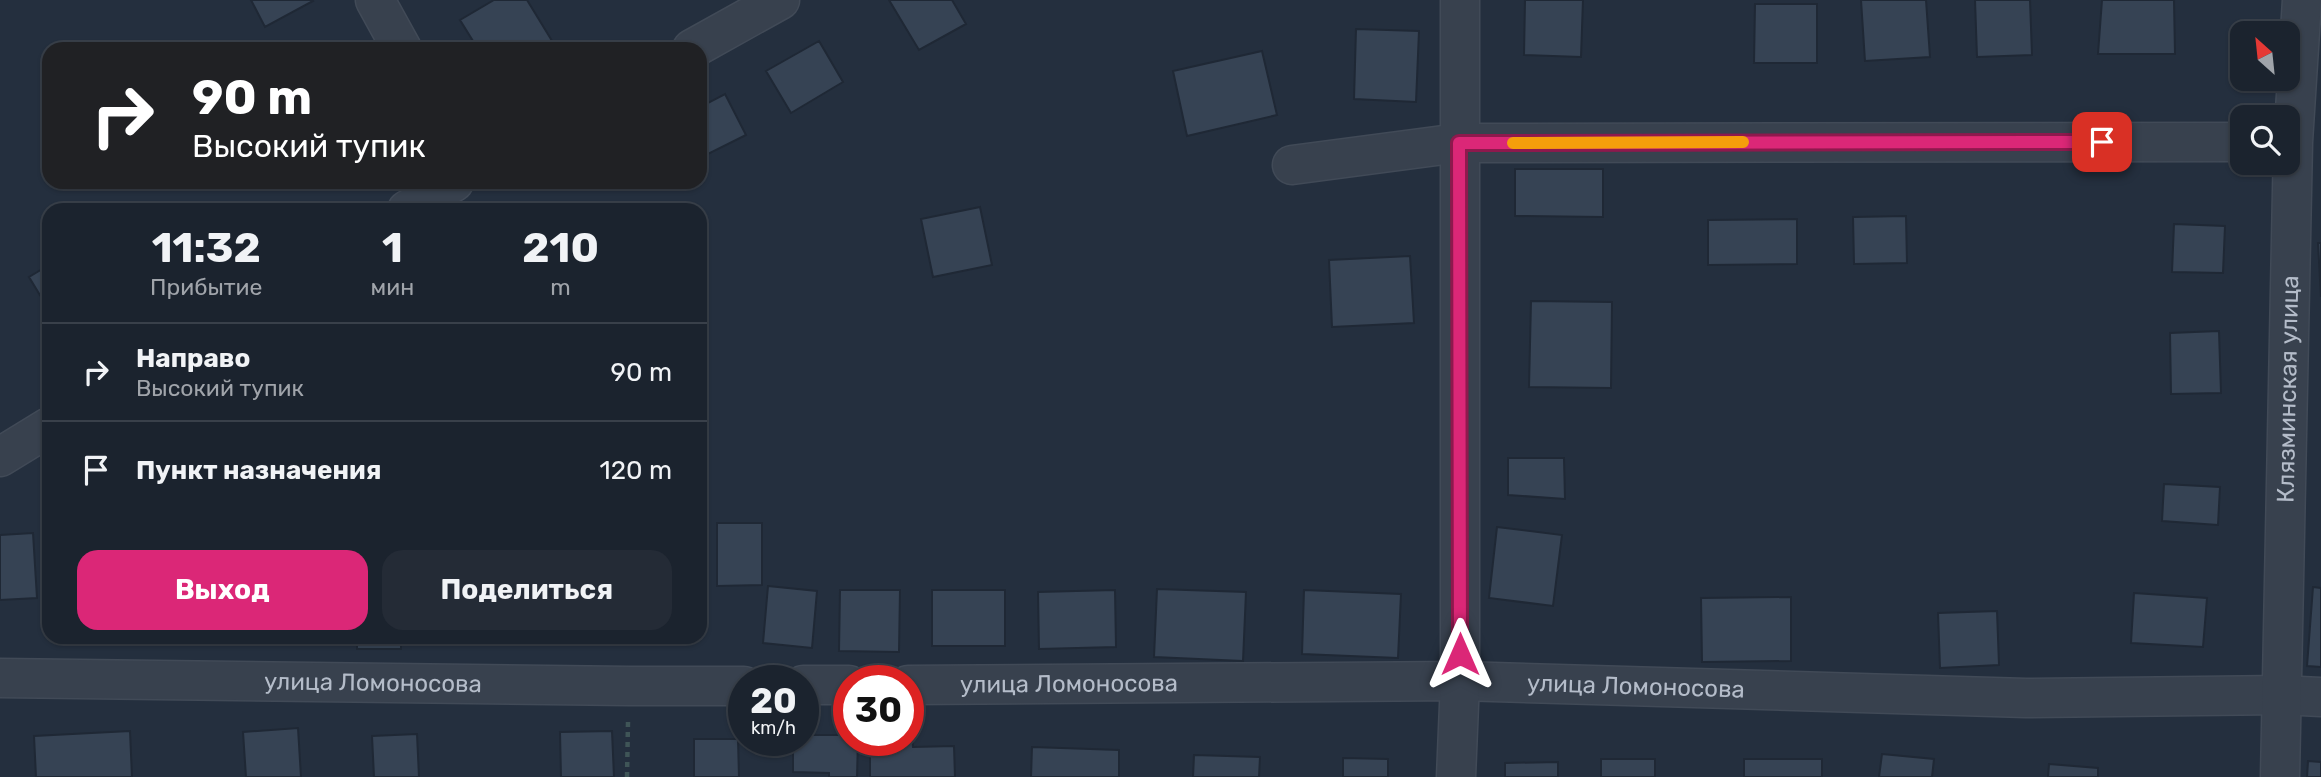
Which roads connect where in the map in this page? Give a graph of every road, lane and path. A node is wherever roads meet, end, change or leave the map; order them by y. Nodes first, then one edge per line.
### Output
1 (375, 0) edge
2 (780, 0) edge
3 (1460, 0) edge
4 (2302, 0) edge
5 (398, 42) edge
6 (705, 42) edge
7 (2301, 141) edge
8 (2230, 142) edge
9 (1459, 143) junction
10 (1292, 165) dead end
11 (442, 189) edge
12 (419, 203) edge
13 (42, 431) edge
14 (0, 457) edge
15 (0, 678) edge
16 (1460, 681) junction
17 (924, 685) edge
18 (629, 686) junction
19 (728, 686) edge
20 (2283, 695) junction
21 (2321, 697) edge
22 (627, 777) edge
23 (1456, 777) edge
24 (2280, 777) edge

1 - 5 street
2 - 6 street
3 - 9 street
4 - 7 street, Клязминская улица
7 - 20 street, Клязминская улица
8 - 9 street
9 - 10 street
9 - 16 street
11 - 12 street
13 - 14 street
15 - 18 street, улица Ломоносова
16 - 17 street, улица Ломоносова
16 - 20 street, улица Ломоносова
16 - 23 street
18 - 19 street, улица Ломоносова
18 - 22 path
20 - 21 street, улица Ломоносова
20 - 24 street, Клязминская улица

